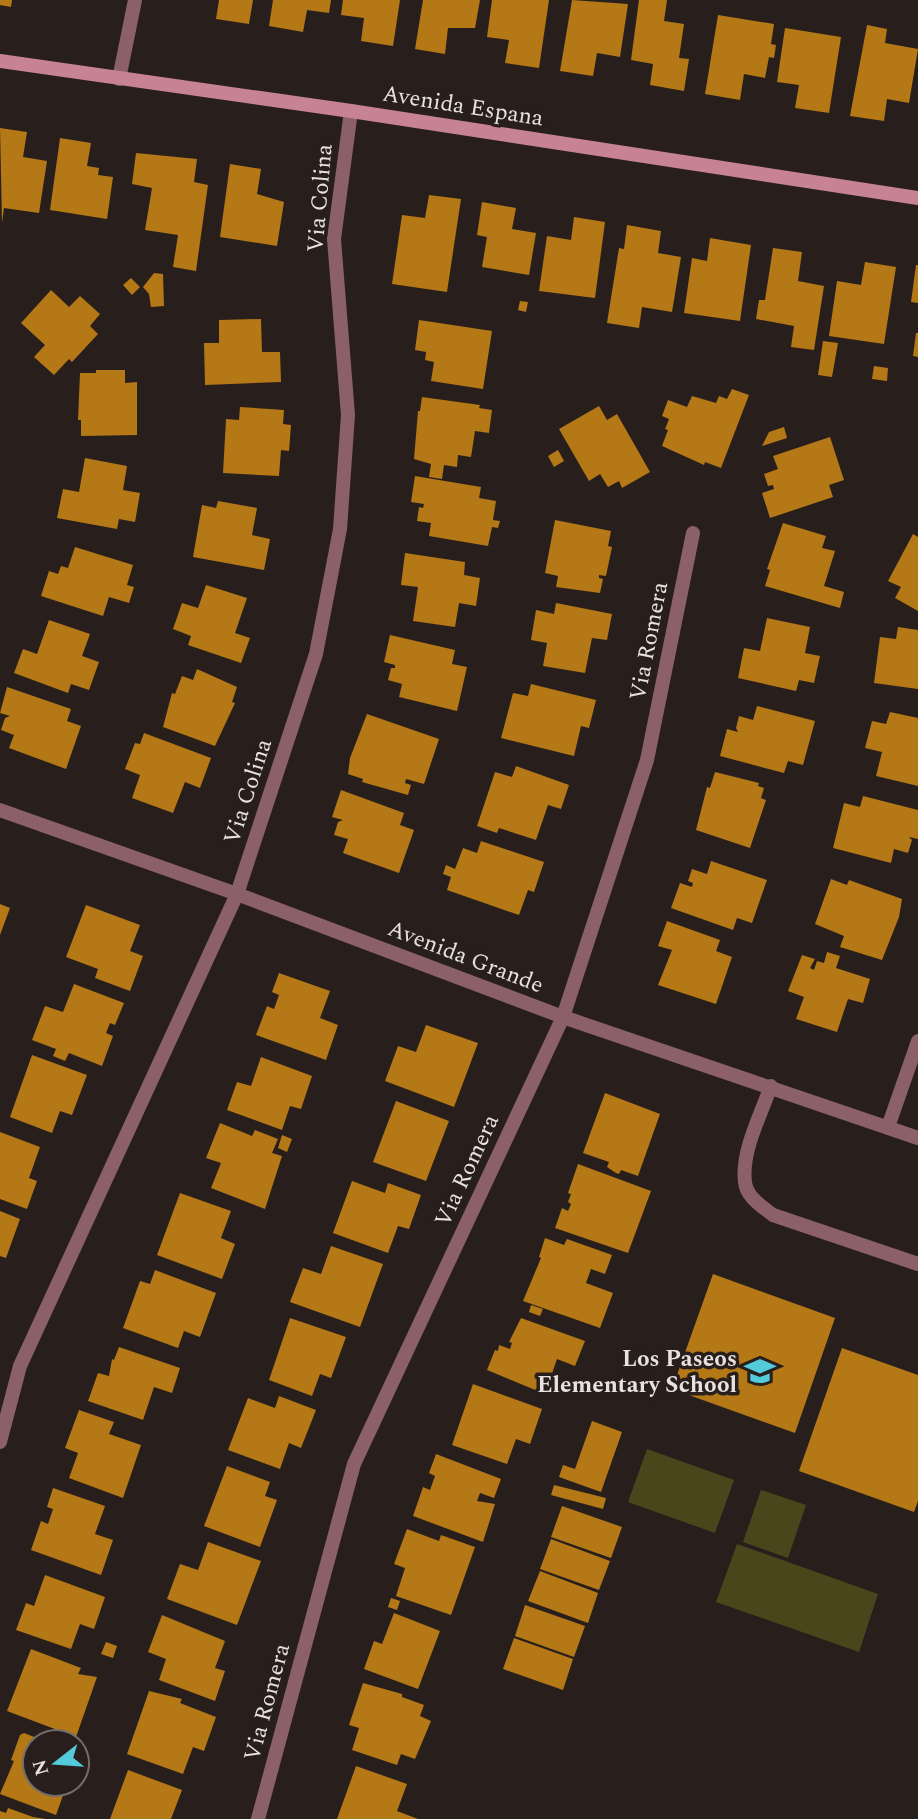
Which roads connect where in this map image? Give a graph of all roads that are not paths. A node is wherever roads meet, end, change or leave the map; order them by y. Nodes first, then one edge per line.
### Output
1 (135, 0) edge
2 (0, 61) edge
3 (119, 79) junction
4 (351, 111) junction
5 (918, 198) edge
6 (693, 533) dead end
7 (0, 810) edge
8 (237, 894) junction
9 (563, 1017) junction
10 (918, 1041) edge
11 (771, 1086) junction
12 (888, 1127) junction
13 (918, 1138) edge
14 (918, 1264) edge
15 (0, 1442) edge
16 (258, 1819) edge

1 - 3 street
2 - 3 street, Avenida Espana
3 - 4 street, Avenida Espana
4 - 5 street, Avenida Espana
4 - 8 street, Via Colina
6 - 9 street, Via Romera
7 - 8 street, Avenida Grande
8 - 9 street, Avenida Grande
8 - 15 street, Via Colina
9 - 11 street, Avenida Grande
9 - 16 street, Via Romera
10 - 12 street
11 - 12 street, Avenida Grande
11 - 14 street
12 - 13 street, Avenida Grande

